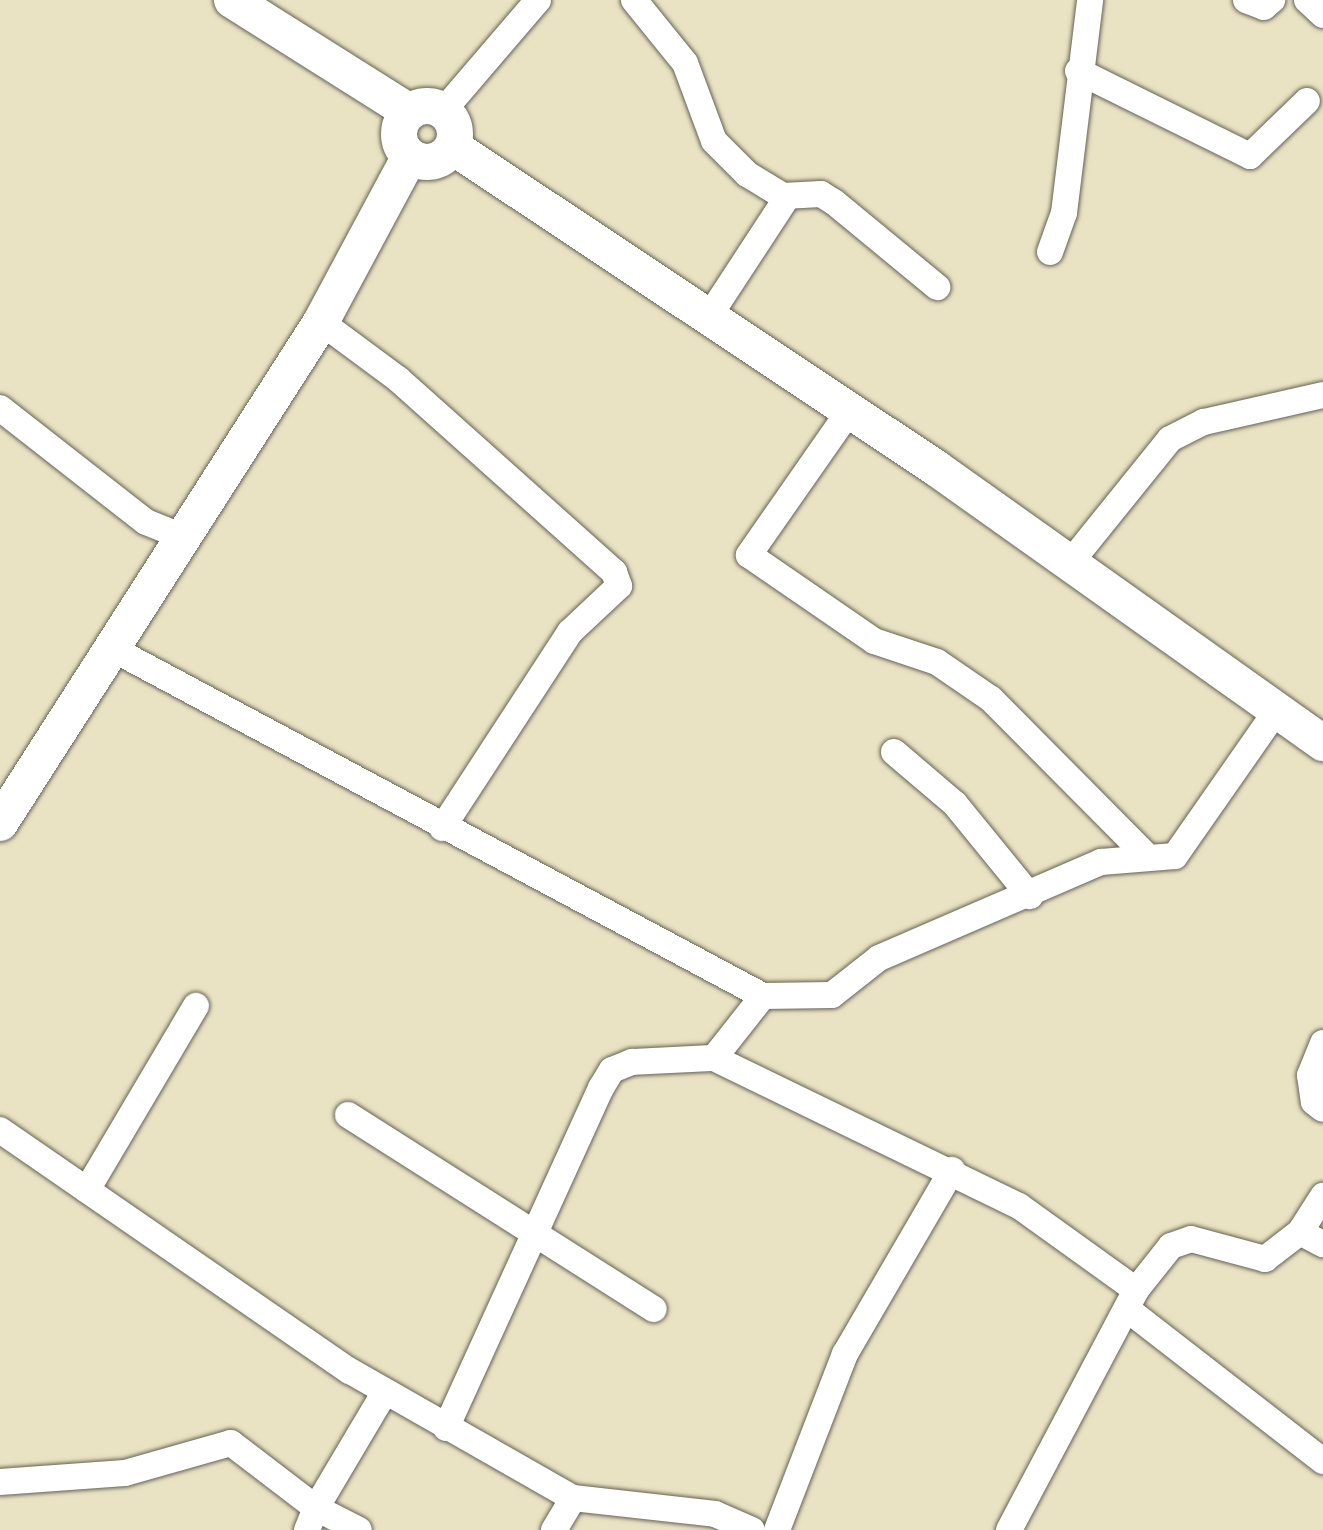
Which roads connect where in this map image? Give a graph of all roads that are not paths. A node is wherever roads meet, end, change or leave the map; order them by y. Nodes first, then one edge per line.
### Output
1 (232, 0) edge
2 (538, 0) edge
3 (634, 0) edge
4 (1090, 0) edge
5 (1246, 0) edge
6 (1272, 0) edge
7 (1307, 0) edge
8 (1323, 15) edge
9 (1078, 71) junction
10 (1307, 101) dead end
11 (426, 112) junction
12 (453, 147) junction
13 (410, 156) junction
14 (788, 196) junction
15 (1050, 252) dead end
16 (937, 287) dead end
17 (710, 315) junction
18 (321, 322) junction
19 (1323, 395) edge
20 (0, 408) edge
21 (850, 410) junction
22 (181, 536) junction
23 (1070, 563) junction
24 (111, 648) junction
25 (1277, 710) junction
26 (1323, 743) edge
27 (894, 752) dead end
28 (0, 823) edge
29 (442, 828) junction
30 (1147, 856) junction
31 (1030, 896) junction
32 (763, 996) junction
33 (196, 1006) dead end
34 (1323, 1043) edge
35 (714, 1058) junction
36 (1323, 1109) edge
37 (348, 1115) dead end
38 (0, 1130) edge
39 (952, 1170) junction
40 (87, 1190) junction
41 (1323, 1196) edge
42 (534, 1236) junction
43 (1312, 1238) edge
44 (1131, 1299) junction
45 (654, 1309) dead end
46 (385, 1392) junction
47 (446, 1428) junction
48 (1323, 1461) edge
49 (0, 1482) edge
50 (573, 1498) junction
51 (312, 1519) edge
52 (359, 1530) edge
53 (554, 1530) edge
54 (752, 1530) edge
55 (777, 1530) edge
56 (1009, 1530) edge

1 - 11 street
2 - 11 street
3 - 14 street
4 - 9 street
5 - 6 street
7 - 8 street
9 - 10 street
9 - 15 street
11 - 12 street
11 - 13 street
12 - 13 street
12 - 17 street
13 - 18 street
14 - 16 street
14 - 17 street
17 - 21 street
18 - 22 street
18 - 29 street
19 - 23 street
20 - 22 street
21 - 23 street
21 - 30 street
22 - 24 street
23 - 25 street
24 - 28 street
24 - 29 street
25 - 26 street
25 - 30 street
27 - 31 street
29 - 32 street
30 - 31 street
31 - 32 street
32 - 35 street
33 - 40 street
34 - 36 street
35 - 39 street
35 - 42 street
37 - 42 street
38 - 40 street
39 - 44 street
39 - 55 street
40 - 46 street
41 - 43 street
42 - 45 street
42 - 47 street
43 - 44 street
44 - 48 street
44 - 56 street
46 - 47 street
46 - 51 street
47 - 50 street
49 - 51 street
50 - 53 street
50 - 54 street
51 - 52 street

